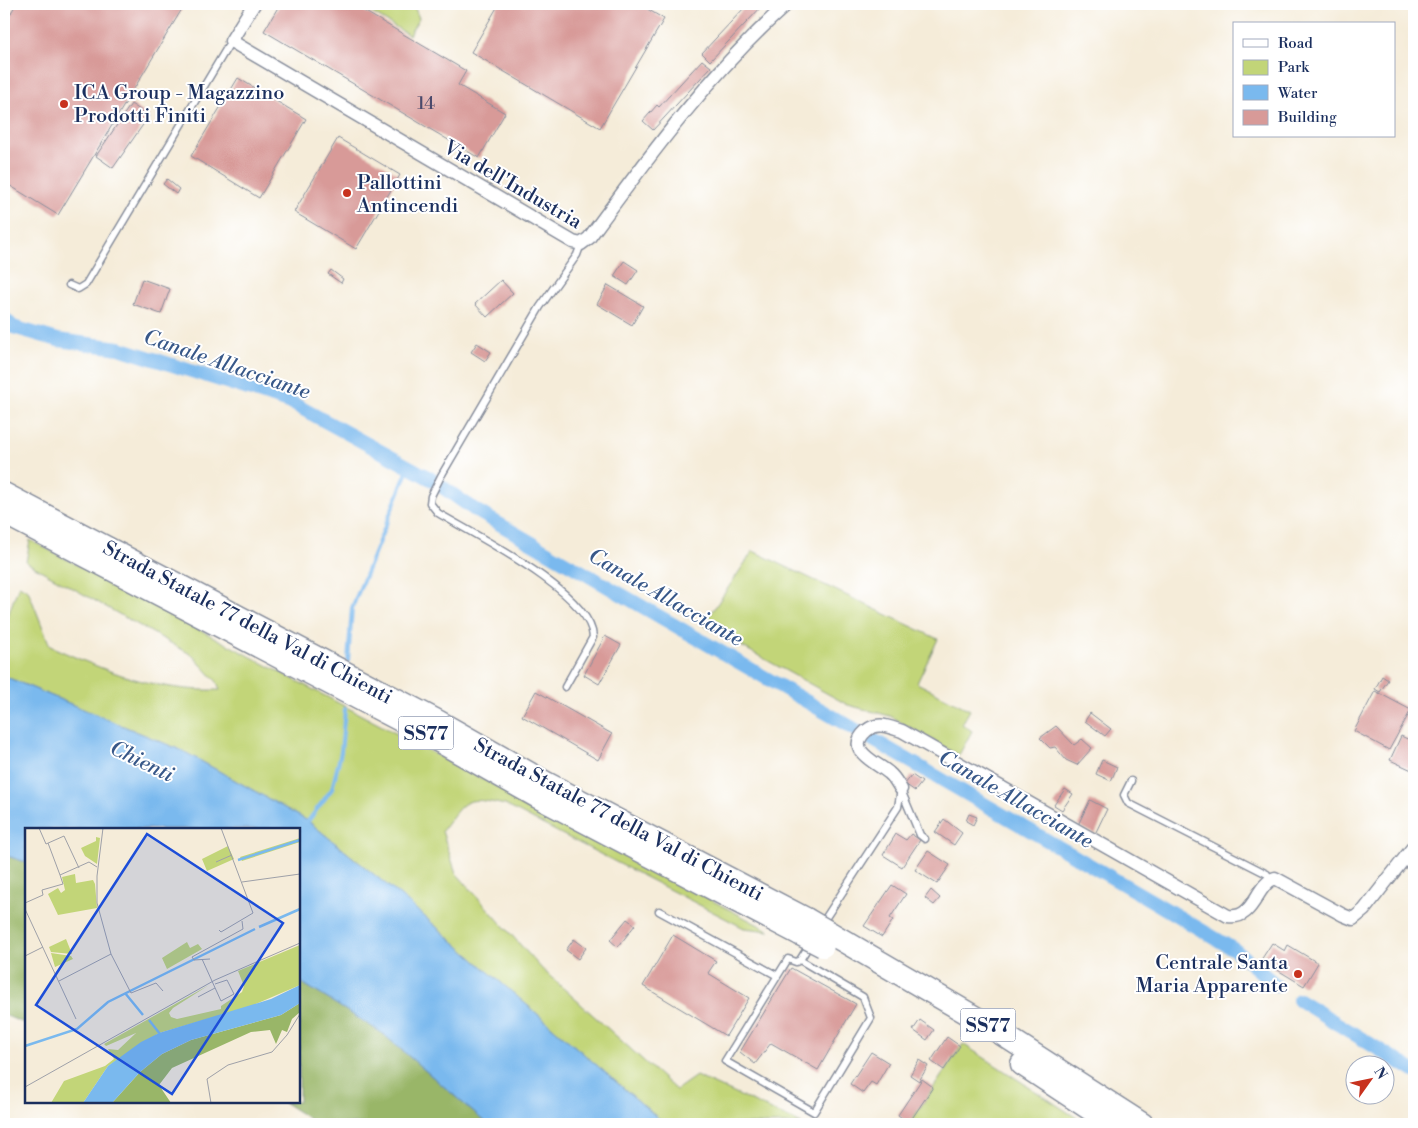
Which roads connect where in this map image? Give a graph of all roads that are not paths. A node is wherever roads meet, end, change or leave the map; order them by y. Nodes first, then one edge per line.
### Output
1 (254, 4) edge
2 (787, 4) edge
3 (231, 41) junction
4 (581, 244) junction
5 (69, 285) dead end
6 (4, 494) edge
7 (4, 513) edge
8 (54, 530) junction
9 (565, 687) dead end
10 (1131, 781) dead end
11 (901, 789) junction
12 (926, 839) dead end
13 (1414, 846) edge
14 (1271, 879) junction
15 (659, 911) dead end
16 (827, 939) junction
17 (800, 960) junction
18 (776, 975) junction
19 (1113, 1124) edge
20 (1142, 1124) edge

1 - 3 street
2 - 4 street, Via dell'Industria
3 - 4 street, Via dell'Industria
3 - 5 lane
4 - 9 lane
6 - 8 highway, Strada Statale 77 della Val di Chienti / SS77
7 - 8 highway, Strada Statale 77 della Val di Chienti / SS77
8 - 16 highway, Strada Statale 77 della Val di Chienti / SS77, bridge
10 - 14 lane
11 - 12 lane
11 - 14 street
11 - 17 lane
13 - 14 street
15 - 18 lane
16 - 19 highway, Strada Statale 77 della Val di Chienti / SS77
16 - 20 highway, Strada Statale 77 della Val di Chienti / SS77
17 - 18 lane
17 - 18 lane

